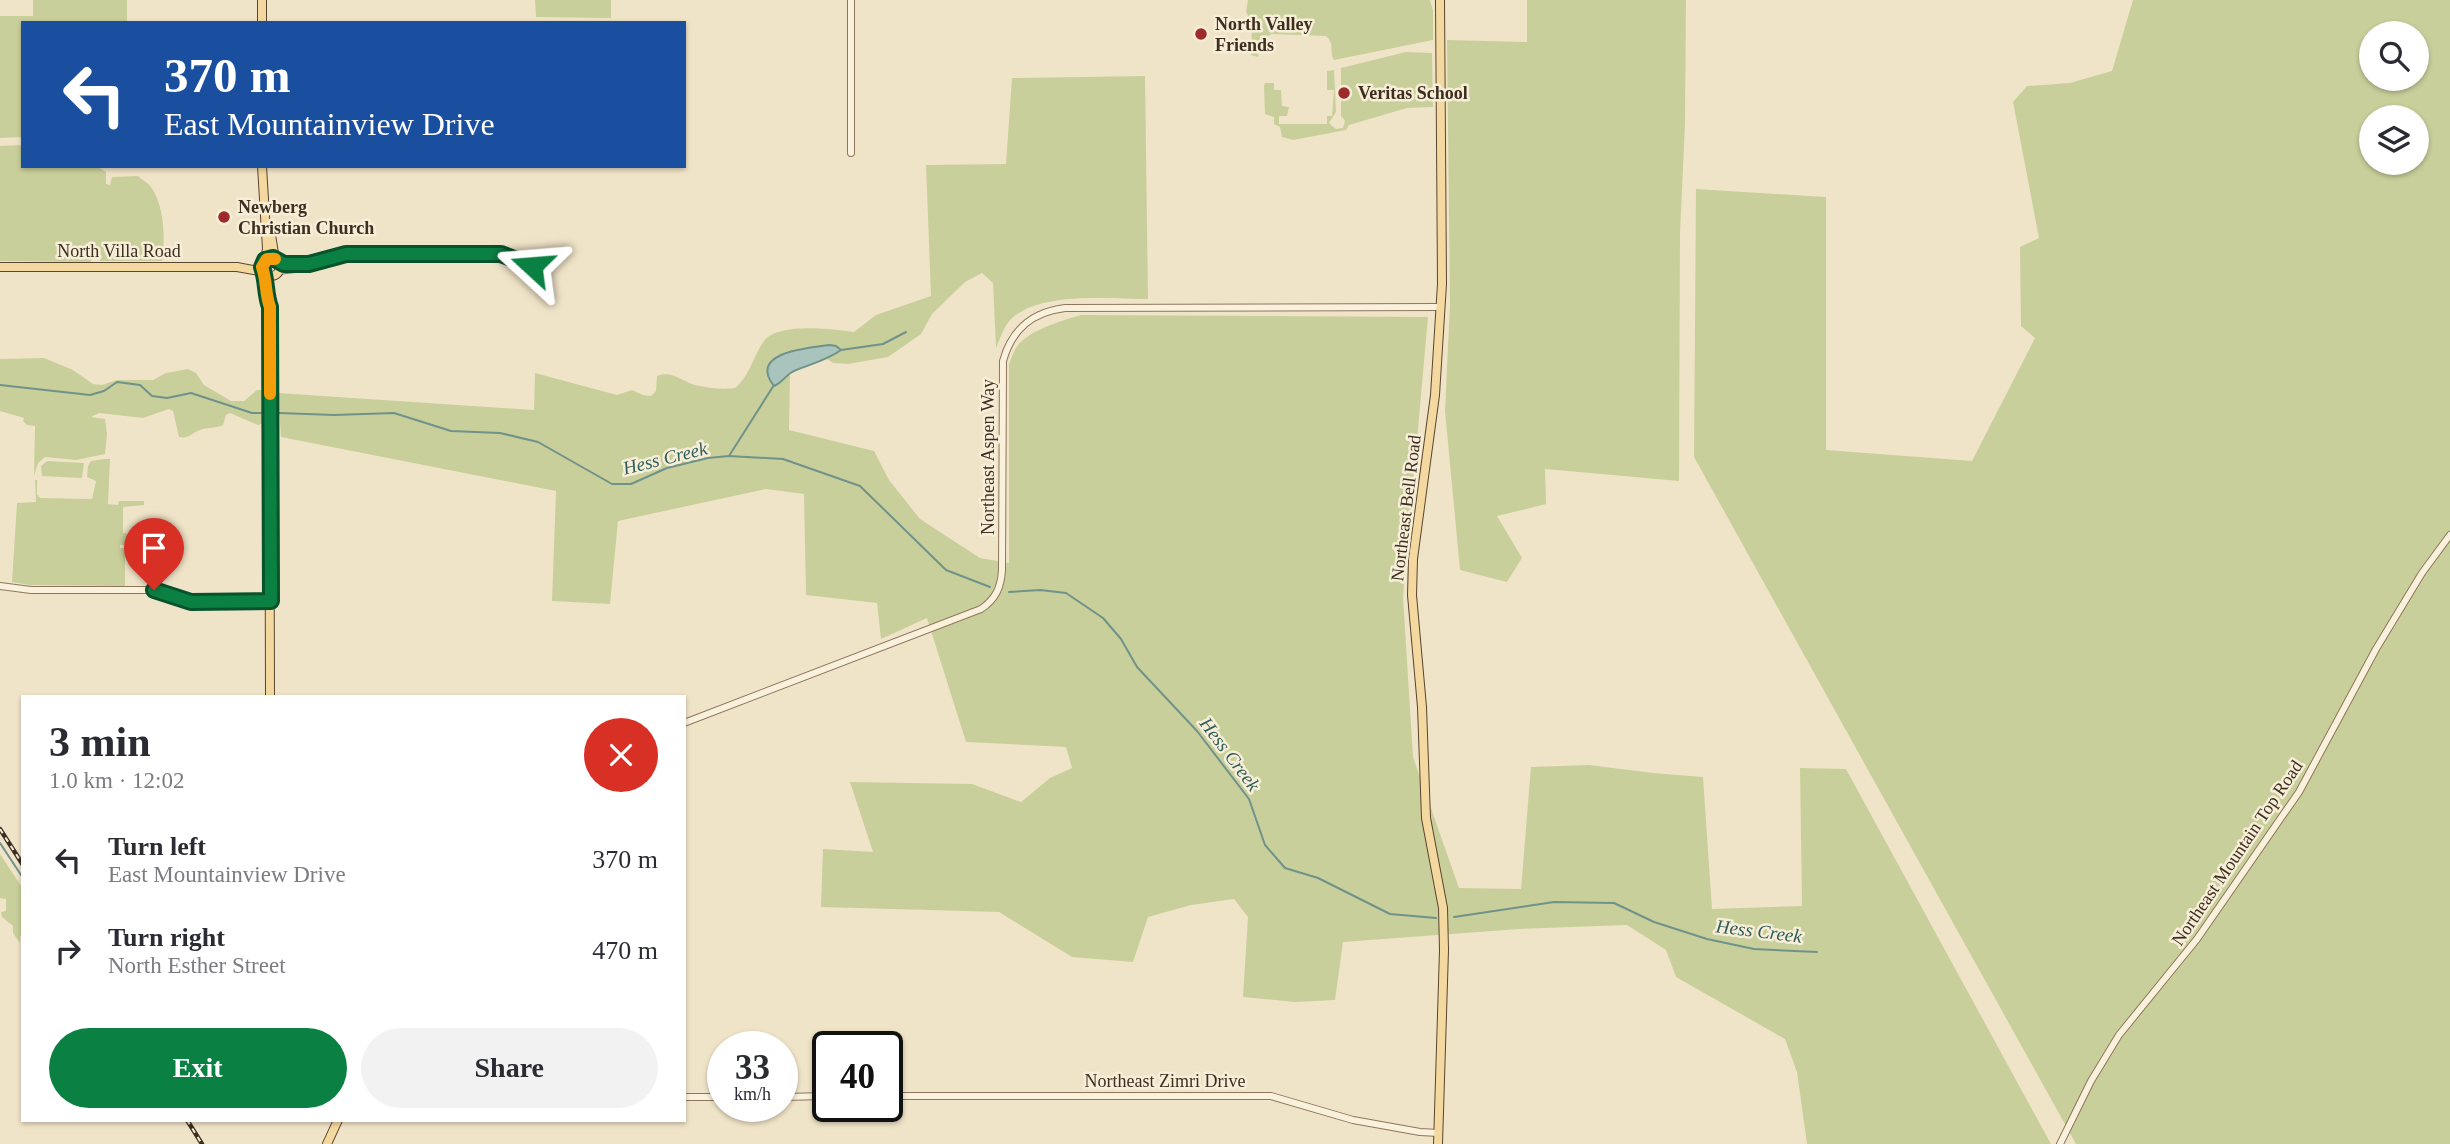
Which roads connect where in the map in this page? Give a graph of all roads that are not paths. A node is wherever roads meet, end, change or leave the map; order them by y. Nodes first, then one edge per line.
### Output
1 (262, 0) edge
2 (851, 0) edge
3 (1440, 0) edge
4 (262, 21) edge
5 (851, 153) dead end
6 (262, 168) edge
7 (266, 226) junction
8 (276, 260) junction
9 (309, 264) junction
10 (532, 266) dead end
11 (0, 267) edge
12 (264, 267) junction
13 (277, 273) junction
14 (270, 307) junction
15 (1441, 307) junction
16 (2450, 535) edge
17 (0, 586) edge
18 (271, 601) junction
19 (270, 695) edge
20 (686, 722) edge
21 (903, 1096) edge
22 (686, 1097) edge
23 (707, 1097) edge
24 (337, 1122) edge
25 (1438, 1133) junction
26 (327, 1144) edge
27 (1438, 1144) edge
28 (2060, 1144) edge

1 - 4 main road
2 - 5 street
3 - 15 main road, Northeast Bell Road
6 - 7 main road
7 - 8 main road
7 - 12 main road
8 - 9 street
8 - 12 main road
8 - 13 main road
9 - 10 street
9 - 13 street
11 - 12 main road, North Villa Road
12 - 13 main road
12 - 14 main road
13 - 14 main road
14 - 18 main road
15 - 20 street, Northeast Aspen Way
15 - 25 main road, Northeast Bell Road
16 - 28 street, Northeast Mountain Top Road
17 - 18 street
18 - 19 main road
21 - 25 street, Northeast Zimri Drive
22 - 23 street
24 - 26 main road
25 - 27 main road, Northeast Bell Road

